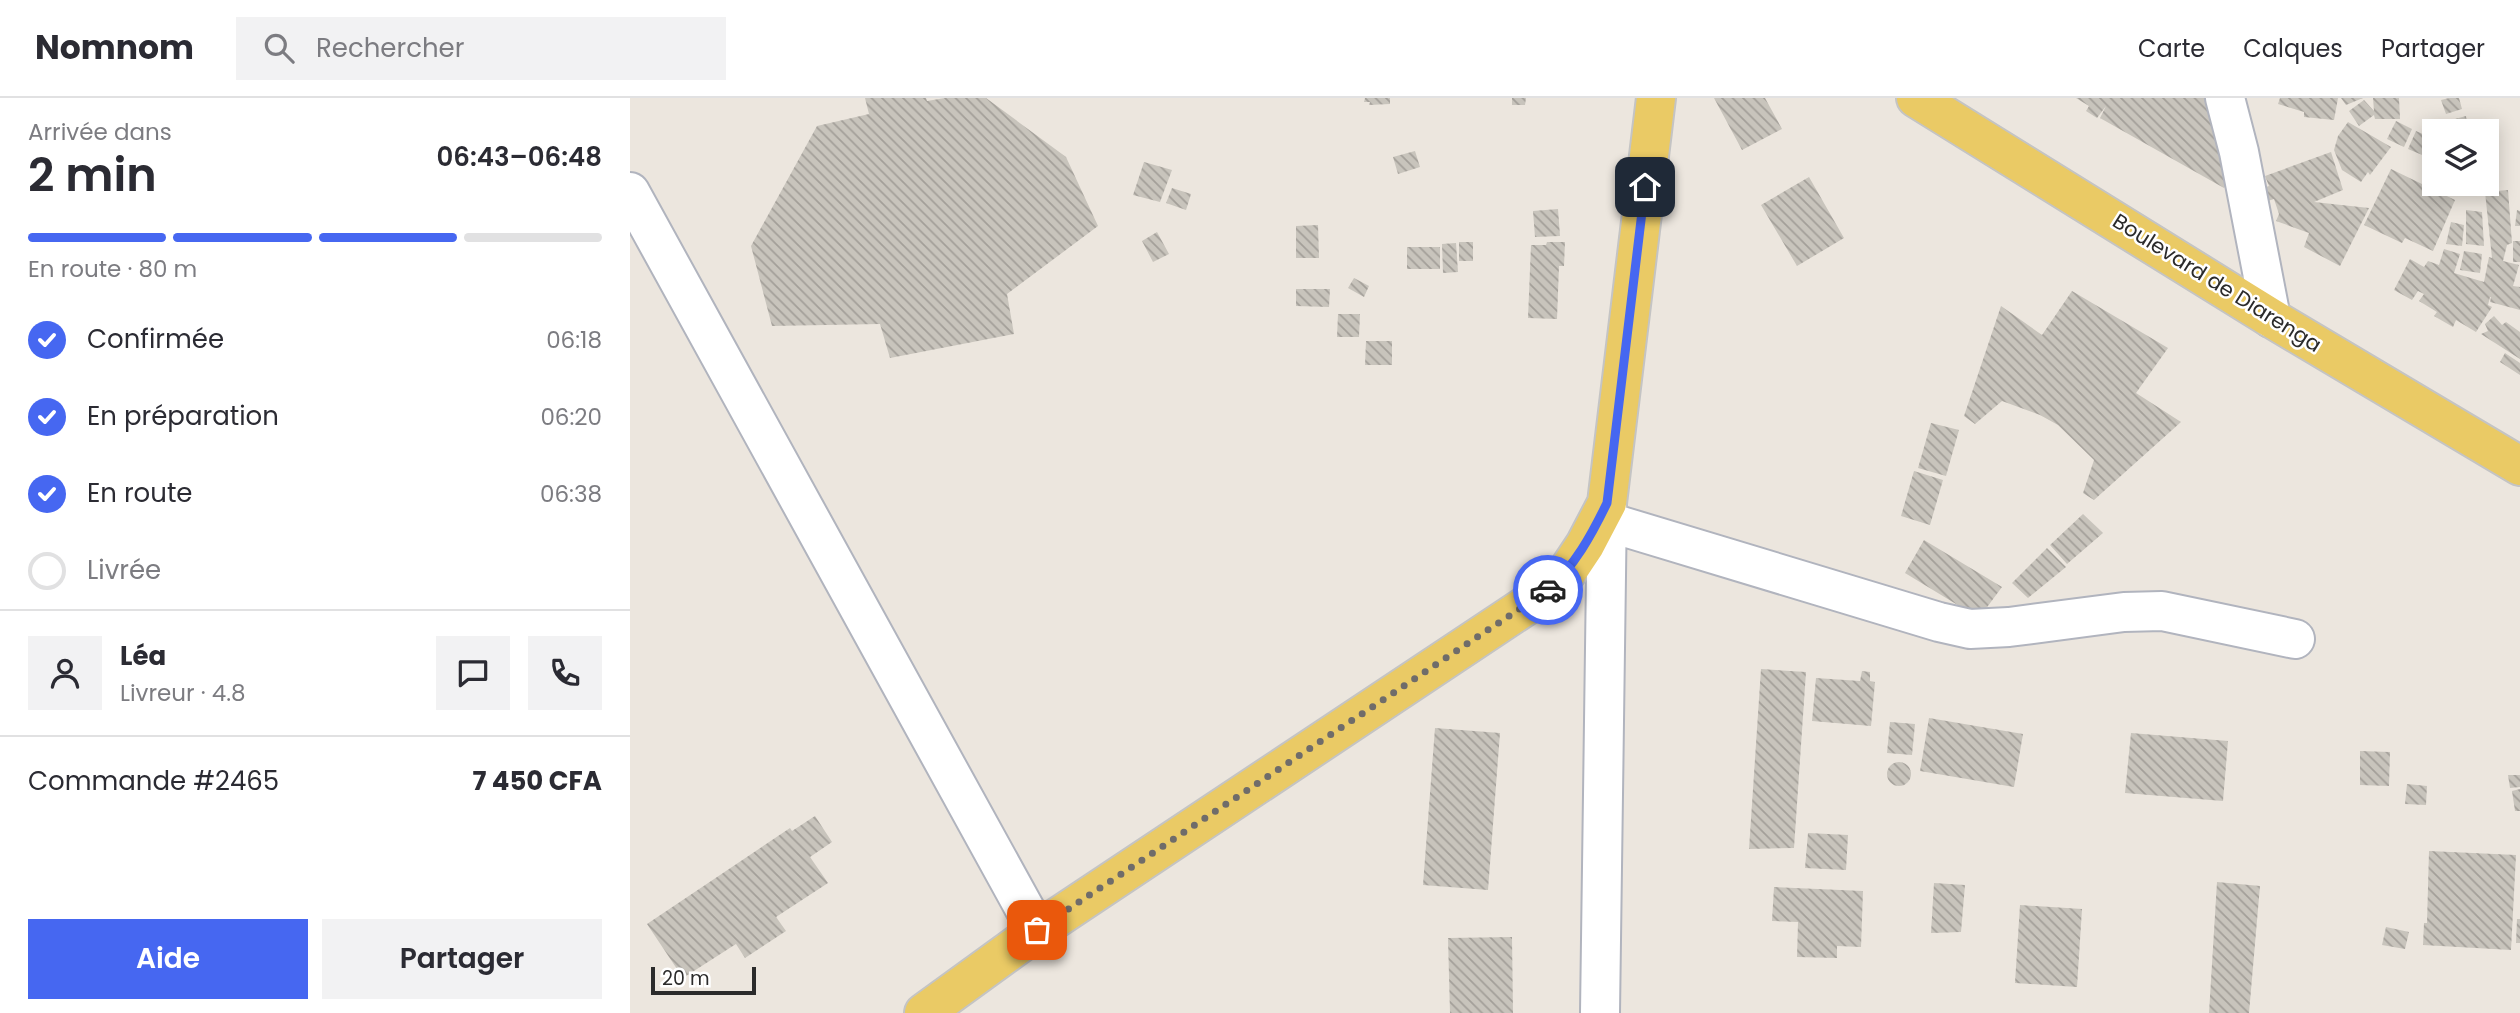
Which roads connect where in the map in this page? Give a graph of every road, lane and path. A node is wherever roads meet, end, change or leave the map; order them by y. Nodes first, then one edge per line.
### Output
1 (1656, 98) edge
2 (1916, 98) edge
3 (2225, 98) edge
4 (630, 192) edge
5 (2272, 317) junction
6 (2520, 466) edge
7 (1608, 512) junction
8 (2295, 639) dead end
9 (1037, 930) junction
10 (924, 1013) edge
11 (1600, 1013) edge

1 - 7 main road
2 - 5 main road, Boulevard de Diarenga
3 - 5 street
4 - 9 street
5 - 6 main road, Boulevard de Diarenga
7 - 8 street
7 - 9 main road
7 - 11 street
9 - 10 main road

